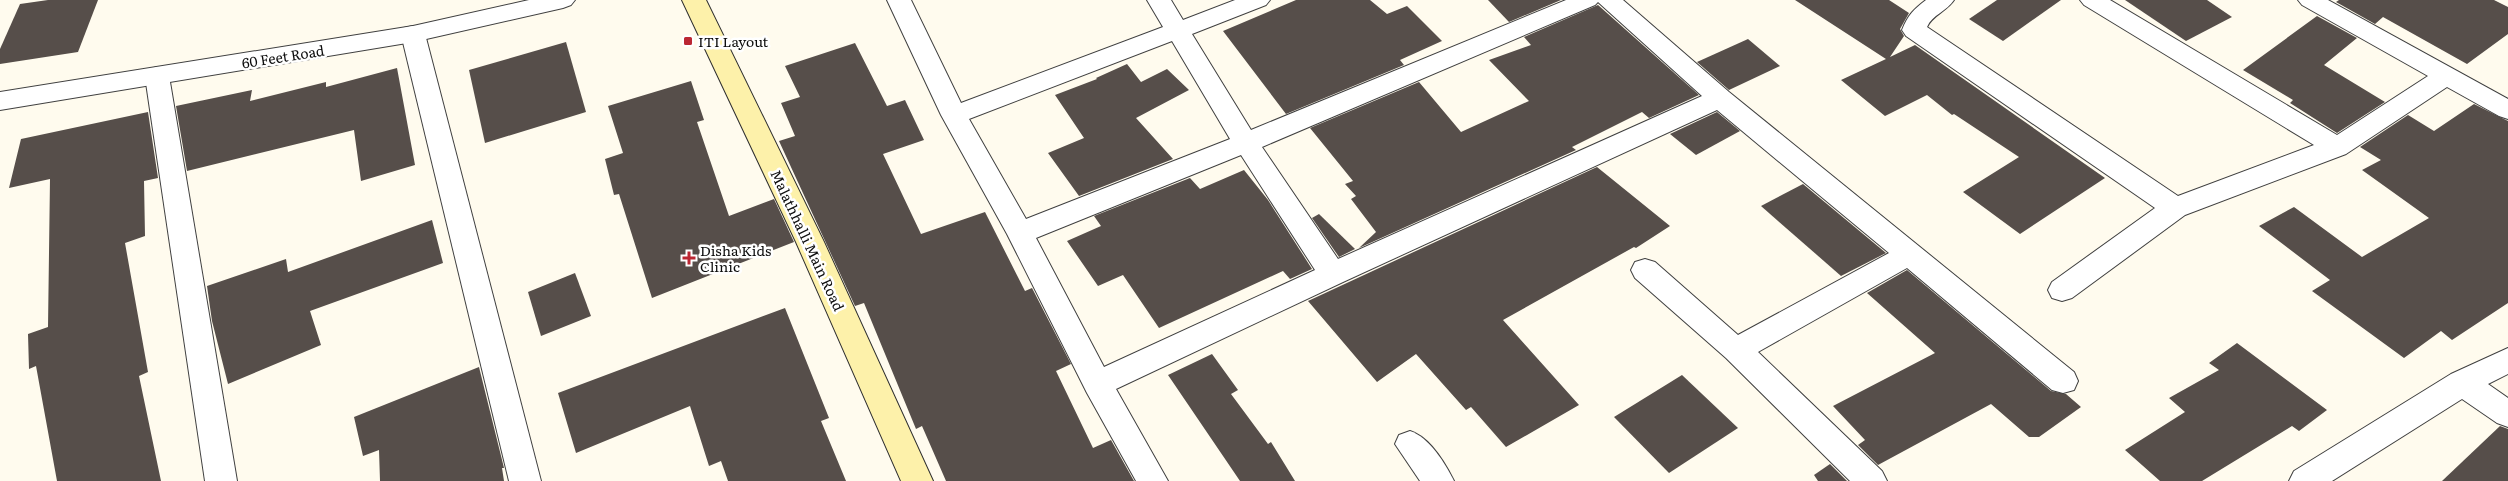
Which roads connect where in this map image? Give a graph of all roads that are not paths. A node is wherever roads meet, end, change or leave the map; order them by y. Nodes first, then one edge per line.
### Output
1 (563, 0) edge
2 (694, 0) edge
3 (1159, 0) edge
4 (1258, 0) edge
5 (1587, 0) edge
6 (1608, 0) edge
7 (1942, 0) edge
8 (2092, 0) edge
9 (2310, 0) edge
10 (905, 1) edge
11 (1177, 31) junction
12 (413, 34) junction
13 (157, 76) junction
14 (2446, 76) junction
15 (1720, 98) junction
16 (0, 101) edge
17 (2508, 110) edge
18 (954, 115) junction
19 (1246, 143) junction
20 (2337, 147) junction
21 (2175, 208) junction
22 (1020, 233) junction
23 (1908, 255) junction
24 (1645, 270) dead end
25 (1333, 274) junction
26 (2062, 290) dead end
27 (1736, 350) junction
28 (2508, 360) edge
29 (2063, 381) dead end
30 (2462, 383) junction
31 (1098, 384) junction
32 (2508, 414) edge
33 (1410, 444) dead end
34 (221, 481) edge
35 (525, 481) edge
36 (917, 481) edge
37 (1152, 481) edge
38 (1438, 481) edge
39 (1871, 481) edge
40 (2305, 481) edge

1 - 12 street, 60 Feet Road
2 - 36 main road, Malathhalli Main Road
3 - 11 street
4 - 11 street
5 - 19 street
6 - 15 street
7 - 21 street
8 - 20 street
9 - 14 street
10 - 18 street
11 - 18 street
11 - 19 street
12 - 13 street, 60 Feet Road
12 - 35 street
13 - 16 street, 60 Feet Road
13 - 34 street
14 - 17 street
14 - 20 street
15 - 23 street
15 - 25 street
18 - 22 street
19 - 22 street
19 - 25 street
20 - 21 street
21 - 26 street
22 - 31 street
23 - 27 street
23 - 29 street
24 - 27 street
25 - 31 street
27 - 39 street
28 - 30 street
30 - 32 street
30 - 40 street
31 - 37 street
33 - 38 street

